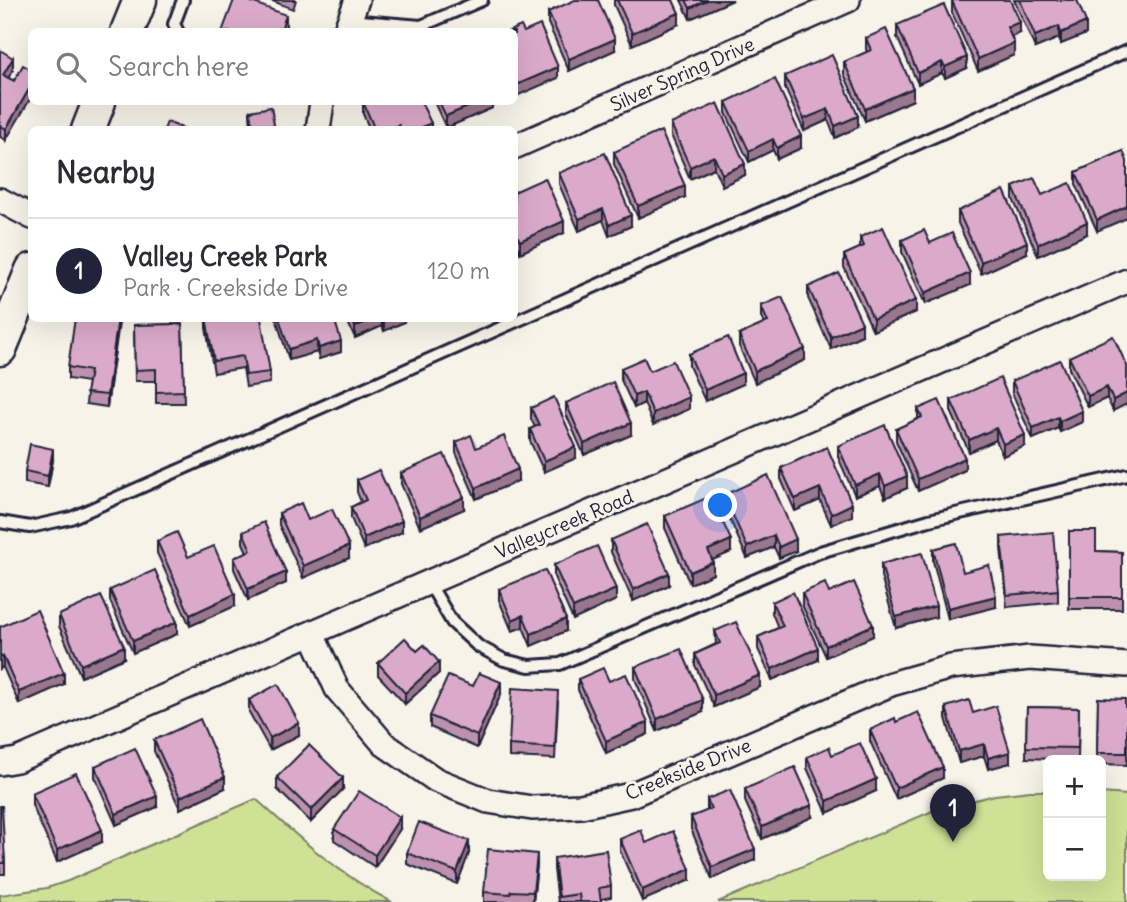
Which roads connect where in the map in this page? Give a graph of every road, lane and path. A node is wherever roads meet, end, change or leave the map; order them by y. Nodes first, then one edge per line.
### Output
1 (140, 0) edge
2 (183, 0) edge
3 (482, 0) edge
4 (848, 0) edge
5 (351, 17) edge
6 (129, 28) edge
7 (176, 28) edge
8 (1127, 51) edge
9 (98, 105) edge
10 (322, 105) edge
11 (90, 126) edge
12 (319, 126) edge
13 (518, 145) edge
14 (0, 200) edge
15 (28, 215) edge
16 (28, 280) edge
17 (1127, 281) edge
18 (518, 320) edge
19 (514, 322) edge
20 (0, 349) edge
21 (1127, 475) edge
22 (0, 522) edge
23 (429, 583) junction
24 (312, 634) junction
25 (1127, 665) edge
26 (0, 763) edge

1 - 6 main road
2 - 7 lane
3 - 5 lane
4 - 13 street, Silver Spring Drive
8 - 18 lane
9 - 11 main road
10 - 12 street
14 - 15 street
16 - 20 main road
17 - 23 street, Valleycreek Road
19 - 22 lane
21 - 23 lane
23 - 24 street, Valleycreek Road
24 - 25 street, Creekside Drive
24 - 26 street, Valleycreek Road

